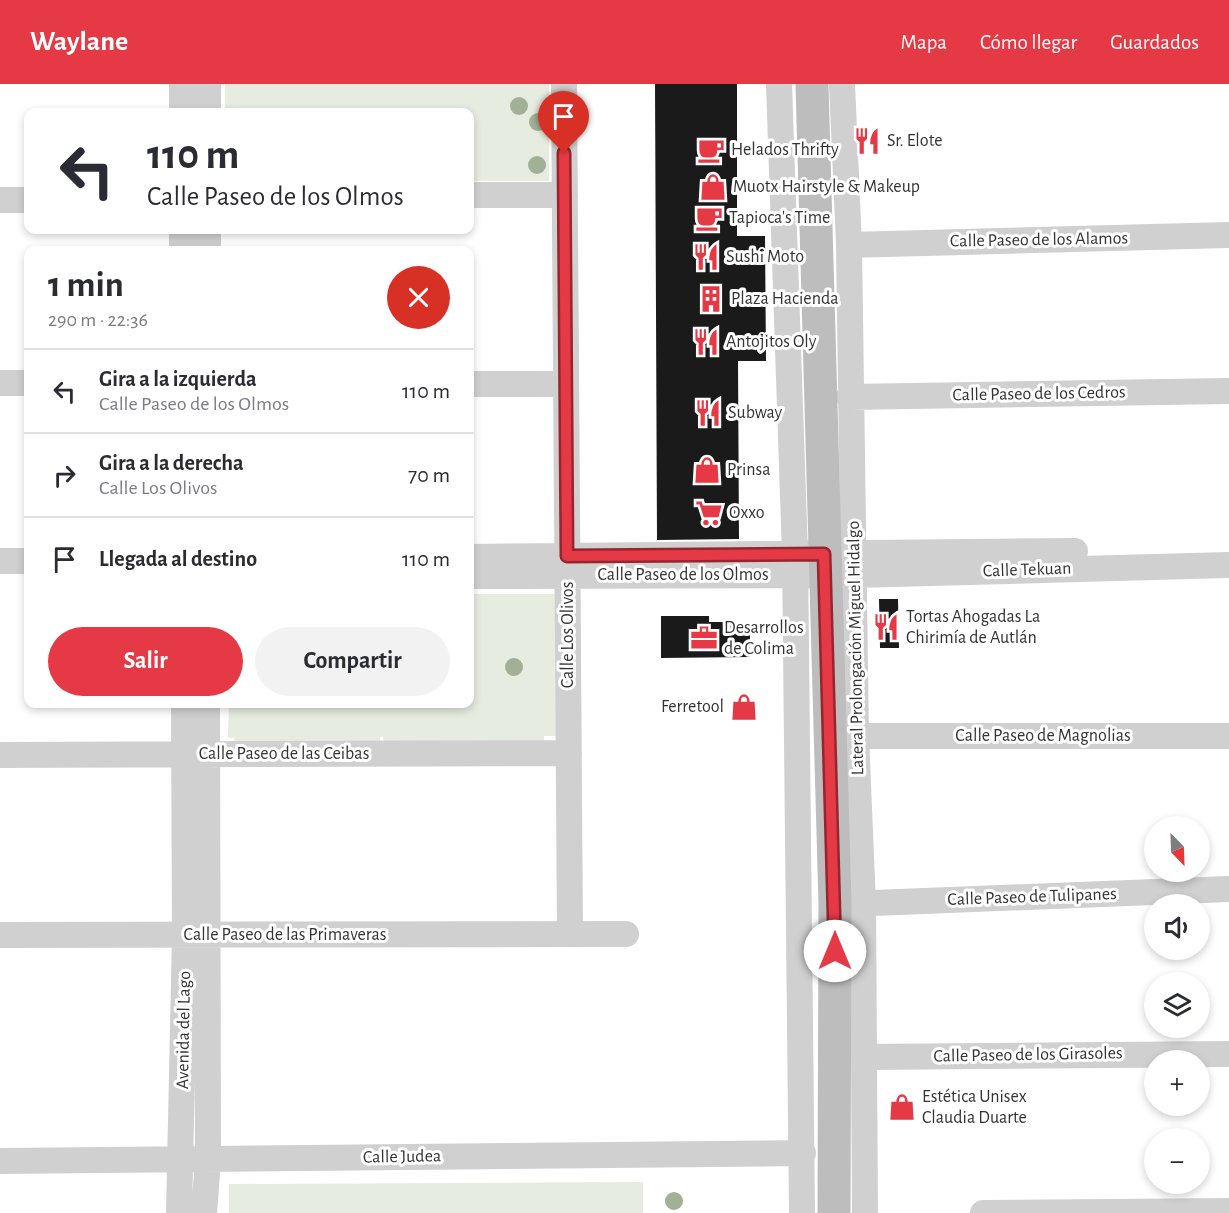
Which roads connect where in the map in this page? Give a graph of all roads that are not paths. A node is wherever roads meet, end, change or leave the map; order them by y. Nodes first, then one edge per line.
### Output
1 (182, 84) edge
2 (208, 84) edge
3 (564, 84) edge
4 (779, 84) edge
5 (812, 84) edge
6 (842, 84) edge
7 (182, 108) edge
8 (208, 108) edge
9 (474, 195) edge
10 (565, 195) junction
11 (24, 200) edge
12 (0, 201) edge
13 (1229, 235) edge
14 (849, 245) junction
15 (0, 383) edge
16 (24, 383) edge
17 (474, 384) edge
18 (566, 384) junction
19 (1229, 391) edge
20 (849, 397) junction
21 (1229, 550) edge
22 (474, 557) edge
23 (0, 561) edge
24 (24, 561) edge
25 (825, 564) junction
26 (1229, 565) edge
27 (567, 566) junction
28 (474, 576) edge
29 (0, 577) edge
30 (24, 577) edge
31 (185, 708) edge
32 (206, 708) edge
33 (856, 736) junction
34 (1229, 736) edge
35 (569, 753) junction
36 (195, 754) junction
37 (0, 755) edge
38 (1229, 889) edge
39 (849, 904) junction
40 (570, 934) junction
41 (626, 934) dead end
42 (0, 935) edge
43 (196, 935) junction
44 (1229, 1054) edge
45 (864, 1057) junction
46 (803, 1153) junction
47 (182, 1159) junction
48 (208, 1159) junction
49 (0, 1161) edge
50 (1229, 1211) edge
51 (179, 1213) edge
52 (204, 1213) edge
53 (802, 1213) edge
54 (834, 1213) edge
55 (865, 1213) edge
56 (982, 1213) edge

1 - 7 street
2 - 8 street
3 - 10 street, Calle Los Olivos
4 - 25 street, Lateral Prolongación Miguel Hidalgo
5 - 25 main road
6 - 14 street, Lateral Prolongación Miguel Hidalgo
9 - 10 street
10 - 18 street, Calle Los Olivos
11 - 12 street
13 - 14 street, Calle Paseo de los Alamos
14 - 20 street, Lateral Prolongación Miguel Hidalgo
15 - 16 street
17 - 18 street
18 - 27 street, Calle Los Olivos
19 - 20 street, Calle Paseo de los Cedros
20 - 25 street, Lateral Prolongación Miguel Hidalgo
21 - 25 street, Calle Tekuan
22 - 27 street, Calle Paseo de los Olmos
23 - 24 street
25 - 26 street, Calle Tekuan
25 - 27 street, Calle Paseo de los Olmos
25 - 33 street, Lateral Prolongación Miguel Hidalgo
25 - 39 main road
25 - 46 street, Lateral Prolongación Miguel Hidalgo
27 - 28 street, Calle Paseo de los Olmos
27 - 35 street, Calle Los Olivos
29 - 30 street
31 - 36 street, Avenida del Lago
32 - 36 street, Avenida del Lago
33 - 34 street, Calle Paseo de Magnolias
33 - 39 street, Lateral Prolongación Miguel Hidalgo
35 - 36 street, Calle Paseo de las Ceibas
35 - 40 street, Calle Los Olivos
36 - 37 street, Calle Paseo de las Ceibas
36 - 43 street, Avenida del Lago
38 - 39 street, Calle Paseo de Tulipanes
39 - 45 street, Lateral Prolongación Miguel Hidalgo
39 - 54 main road
40 - 41 street, Calle Paseo de las Primaveras
40 - 43 street, Calle Paseo de las Primaveras
42 - 43 street, Calle Paseo de las Primaveras
43 - 47 street, Avenida del Lago
43 - 48 street, Avenida del Lago
44 - 45 street, Calle Paseo de los Girasoles
45 - 55 street, Lateral Prolongación Miguel Hidalgo
46 - 48 street, Calle Judea
46 - 53 street, Lateral Prolongación Miguel Hidalgo
47 - 48 street, Calle Judea
47 - 49 street, Calle Judea
47 - 51 street, Avenida del Lago
48 - 52 street, Avenida del Lago
50 - 56 street

